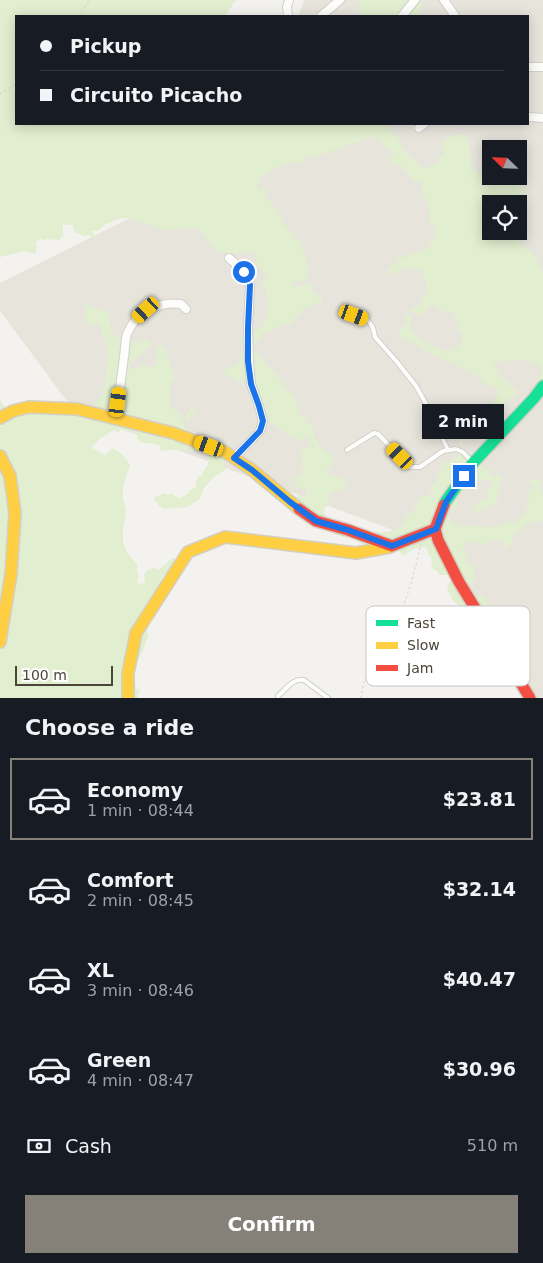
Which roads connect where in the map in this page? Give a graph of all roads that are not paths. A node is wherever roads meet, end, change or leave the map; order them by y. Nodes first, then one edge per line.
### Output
1 (289, 0) edge
2 (340, 0) edge
3 (415, 0) edge
4 (444, 0) edge
5 (288, 15) edge
6 (322, 15) edge
7 (403, 15) edge
8 (454, 15) edge
9 (529, 67) edge
10 (543, 67) edge
11 (529, 117) edge
12 (543, 118) edge
13 (229, 258) dead end
14 (186, 310) dead end
15 (354, 315) dead end
16 (543, 386) edge
17 (538, 400) edge
18 (0, 418) edge
19 (116, 419) junction
20 (347, 450) dead end
21 (448, 450) junction
22 (0, 456) edge
23 (234, 458) junction
24 (473, 463) junction
25 (436, 529) junction
26 (392, 546) junction
27 (474, 606) edge
28 (0, 642) edge
29 (523, 686) edge
30 (278, 696) dead end
31 (128, 698) edge
32 (328, 698) edge
33 (530, 698) edge

1 - 5 street
2 - 6 street
3 - 7 street
4 - 8 street
9 - 10 street
11 - 12 street
13 - 23 street
14 - 19 street
15 - 21 lane
16 - 17 street
17 - 24 street
18 - 19 street
19 - 23 street
20 - 21 lane
21 - 24 lane
22 - 28 street
23 - 26 street
24 - 25 street
25 - 26 street
25 - 27 street
26 - 31 street
29 - 33 street
30 - 32 lane

